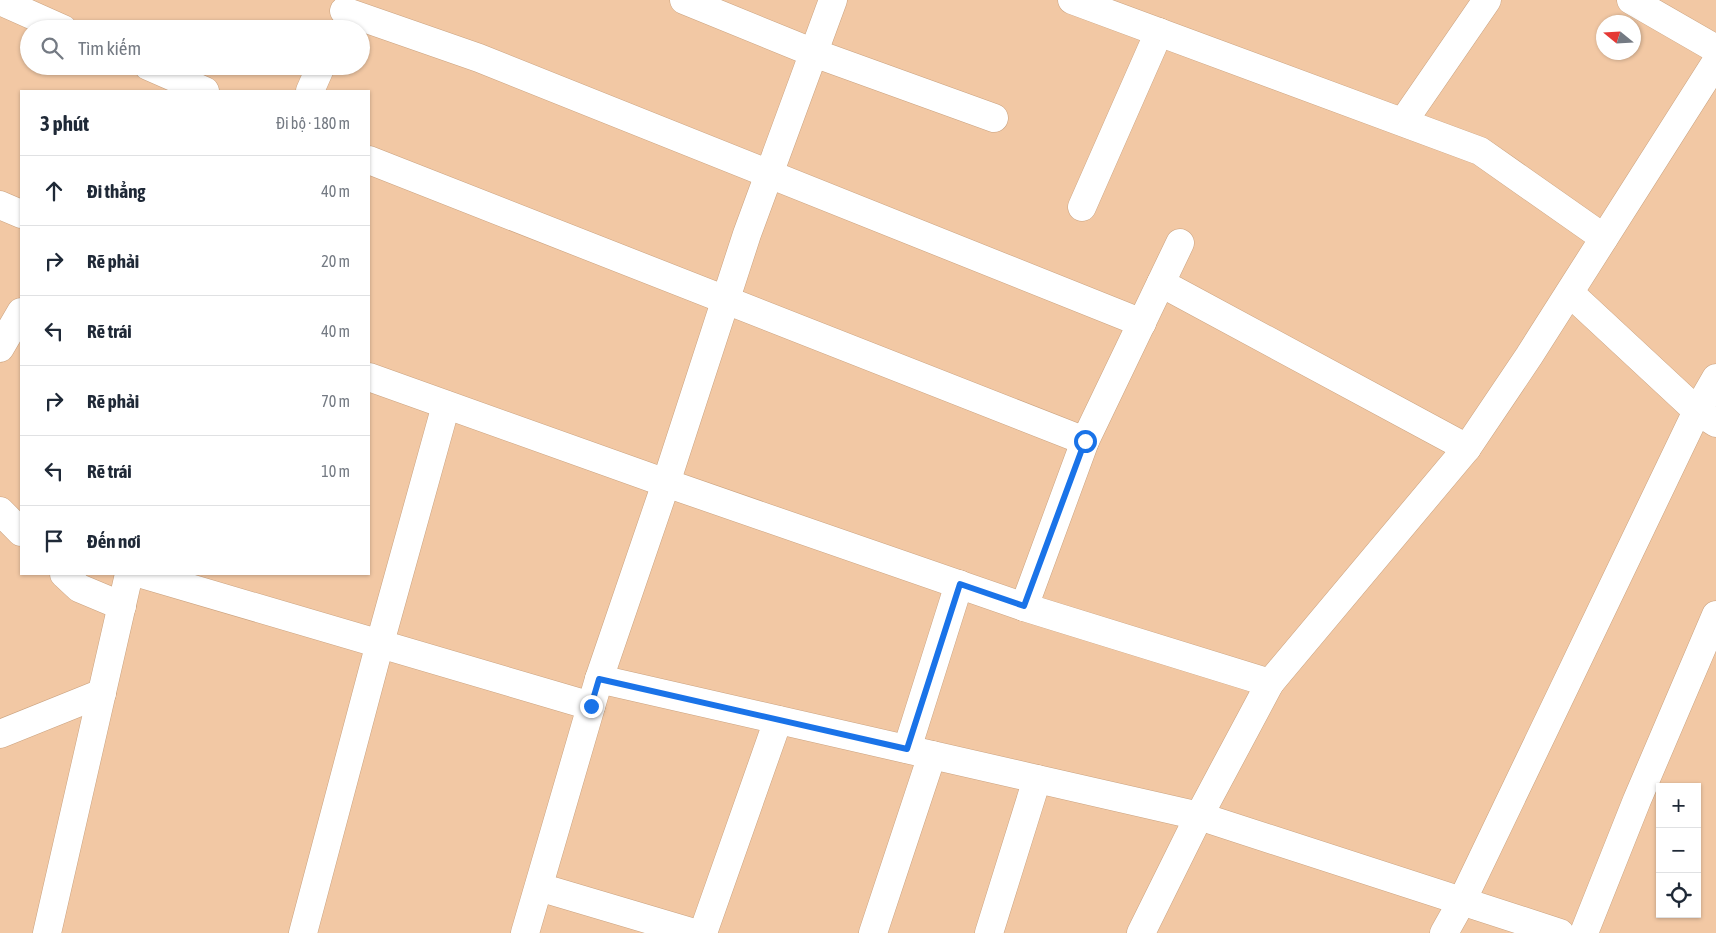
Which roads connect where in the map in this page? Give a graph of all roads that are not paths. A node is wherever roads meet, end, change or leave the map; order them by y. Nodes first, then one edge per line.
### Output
1 (47, 0) edge
2 (684, 0) edge
3 (833, 0) edge
4 (1072, 0) edge
5 (1487, 0) edge
6 (1631, 0) edge
7 (10, 5) edge
8 (343, 13) edge
9 (44, 20) edge
10 (364, 20) edge
11 (370, 22) edge
12 (1159, 32) junction
13 (1716, 49) edge
14 (814, 53) junction
15 (1716, 62) edge
16 (169, 75) edge
17 (317, 75) edge
18 (203, 90) edge
19 (310, 90) edge
20 (994, 118) dead end
21 (1403, 122) junction
22 (370, 160) edge
23 (769, 173) junction
24 (0, 205) edge
25 (1082, 207) dead end
26 (20, 214) edge
27 (1604, 238) junction
28 (1180, 243) dead end
29 (1161, 283) junction
30 (1570, 293) junction
31 (725, 300) junction
32 (20, 314) edge
33 (1142, 322) junction
34 (0, 348) edge
35 (370, 377) edge
36 (1716, 378) edge
37 (446, 405) junction
38 (1707, 417) edge
39 (1085, 441) junction
40 (1467, 448) junction
41 (666, 483) junction
42 (0, 511) edge
43 (20, 531) edge
44 (65, 575) edge
45 (129, 575) edge
46 (145, 575) edge
47 (960, 584) junction
48 (122, 606) junction
49 (1024, 606) junction
50 (1716, 614) edge
51 (380, 643) junction
52 (599, 679) junction
53 (1270, 683) junction
54 (102, 693) junction
55 (591, 706) junction
56 (778, 720) junction
57 (0, 734) edge
58 (920, 752) junction
59 (1037, 779) junction
60 (1199, 816) junction
61 (538, 887) junction
62 (1462, 901) junction
63 (46, 933) edge
64 (303, 933) edge
65 (525, 933) edge
66 (694, 933) edge
67 (704, 933) edge
68 (873, 933) edge
69 (989, 933) edge
70 (1141, 933) edge
71 (1444, 933) edge
72 (1560, 933) edge
73 (1584, 933) edge

1 - 7 street
2 - 14 street
3 - 14 street
4 - 12 street
5 - 21 street
6 - 13 street
7 - 9 street
8 - 10 street
11 - 23 street
12 - 21 street
12 - 25 street
14 - 20 street
14 - 23 street
15 - 27 street
16 - 18 street
17 - 19 street
21 - 27 street
22 - 31 street
23 - 31 street
23 - 33 street
24 - 26 street
27 - 30 street
28 - 29 street
29 - 33 street
29 - 40 street
30 - 38 street
30 - 40 street
31 - 39 street
31 - 41 street
32 - 34 street
33 - 39 street
35 - 37 street
36 - 38 street
37 - 41 street
37 - 51 street
38 - 62 street
39 - 49 street
40 - 53 street
41 - 47 street
41 - 52 street
42 - 43 street
44 - 48 street
45 - 48 street
46 - 51 street
47 - 49 street
47 - 58 street
48 - 54 street
49 - 53 street
50 - 73 street
51 - 55 street
51 - 64 street
52 - 55 street
52 - 56 street
53 - 60 street
54 - 57 street
54 - 63 street
55 - 61 street
56 - 58 street
56 - 67 street
58 - 59 street
58 - 68 street
59 - 60 street
59 - 69 street
60 - 62 street
60 - 70 street
61 - 65 street
61 - 66 street
62 - 71 street
62 - 72 street

